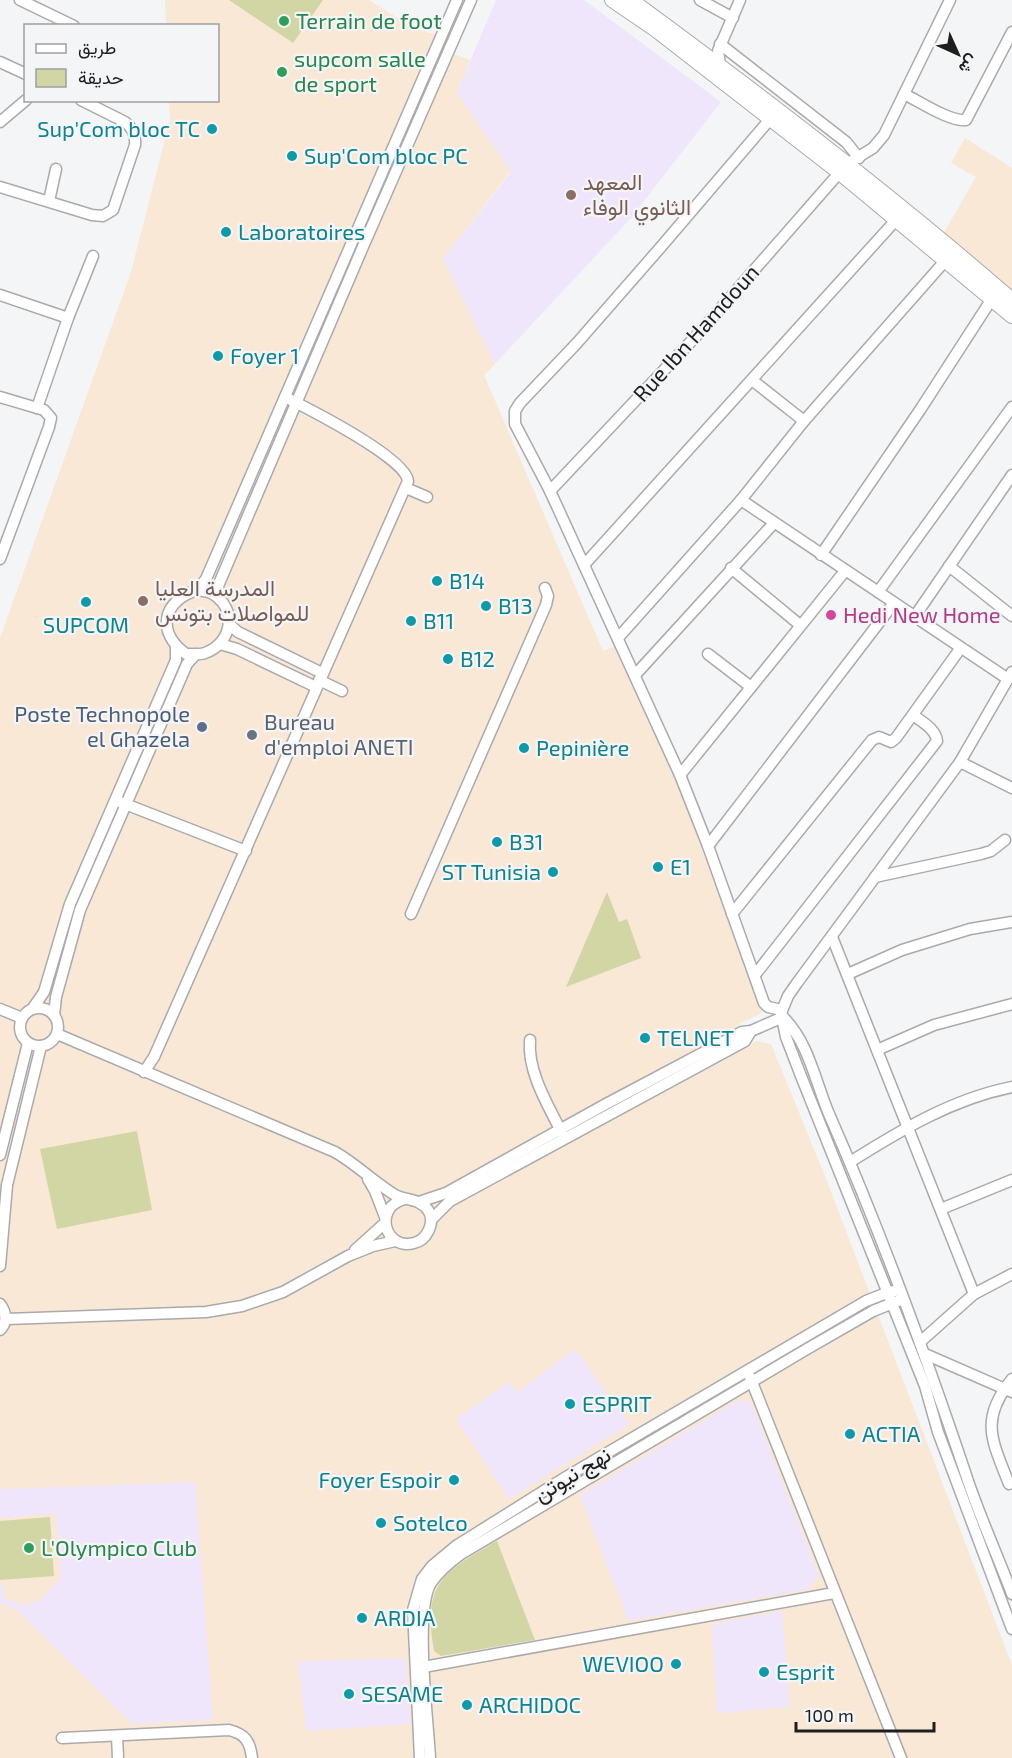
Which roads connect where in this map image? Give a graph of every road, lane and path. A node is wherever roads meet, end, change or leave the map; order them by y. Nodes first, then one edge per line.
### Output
1 (20, 0) edge
2 (457, 0) edge
3 (471, 0) edge
4 (612, 0) edge
5 (632, 0) edge
6 (700, 0) edge
7 (740, 0) edge
8 (950, 0) edge
9 (733, 18) junction
10 (70, 24) edge
11 (1012, 32) edge
12 (720, 44) junction
13 (1007, 52) edge
14 (0, 62) edge
15 (720, 65) junction
16 (24, 73) edge
17 (904, 94) junction
18 (24, 102) edge
19 (85, 102) edge
20 (771, 118) junction
21 (0, 122) edge
22 (848, 165) junction
23 (56, 169) dead end
24 (0, 187) edge
25 (50, 201) junction
26 (896, 220) junction
27 (93, 256) dead end
28 (945, 261) junction
29 (0, 295) edge
30 (1005, 300) edge
31 (68, 318) junction
32 (752, 380) junction
33 (0, 397) edge
34 (285, 397) junction
35 (297, 403) junction
36 (1012, 407) edge
37 (37, 408) junction
38 (804, 421) junction
39 (1012, 475) edge
40 (406, 488) junction
41 (550, 491) junction
42 (427, 497) dead end
43 (741, 500) junction
44 (774, 523) junction
45 (821, 555) junction
46 (0, 559) edge
47 (584, 564) junction
48 (949, 566) junction
49 (731, 568) junction
50 (845, 571) junction
51 (546, 588) dead end
52 (197, 590) junction
53 (878, 592) junction
54 (220, 600) junction
55 (894, 603) junction
56 (915, 616) junction
57 (1012, 616) edge
58 (229, 624) junction
59 (800, 625) junction
60 (618, 638) junction
61 (220, 644) junction
62 (177, 647) junction
63 (960, 649) junction
64 (196, 654) junction
65 (708, 654) dead end
66 (636, 674) junction
67 (1010, 676) edge
68 (319, 680) junction
69 (752, 687) junction
70 (342, 691) dead end
71 (914, 715) junction
72 (960, 762) junction
73 (681, 775) junction
74 (1012, 788) edge
75 (119, 802) junction
76 (1005, 840) dead end
77 (708, 846) junction
78 (246, 851) junction
79 (875, 877) junction
80 (411, 914) dead end
81 (732, 914) junction
82 (1012, 922) edge
83 (832, 937) junction
84 (848, 974) junction
85 (755, 975) junction
86 (1012, 1004) edge
87 (33, 1008) junction
88 (0, 1009) edge
89 (783, 1014) junction
90 (54, 1015) junction
91 (22, 1018) junction
92 (57, 1034) junction
93 (530, 1040) dead end
94 (28, 1043) junction
95 (41, 1046) junction
96 (877, 1050) junction
97 (144, 1072) junction
98 (1012, 1087) edge
99 (908, 1126) junction
100 (563, 1134) junction
101 (0, 1155) edge
102 (850, 1162) junction
103 (365, 1174) junction
104 (1012, 1180) edge
105 (405, 1199) junction
106 (419, 1202) junction
107 (941, 1209) junction
108 (432, 1219) junction
109 (385, 1220) junction
110 (395, 1241) junction
111 (348, 1256) junction
112 (0, 1266) edge
113 (1012, 1274) edge
114 (974, 1294) junction
115 (896, 1296) junction
116 (0, 1304) edge
117 (6, 1319) junction
118 (0, 1330) edge
119 (920, 1342) junction
120 (925, 1354) junction
121 (748, 1371) junction
122 (1012, 1379) edge
123 (753, 1382) junction
124 (1008, 1390) edge
125 (1009, 1484) dead end
126 (424, 1587) junction
127 (1012, 1592) edge
128 (834, 1593) junction
129 (1012, 1629) edge
130 (420, 1668) junction
131 (117, 1736) junction
132 (62, 1738) dead end
133 (118, 1758) edge
134 (252, 1758) edge
135 (420, 1758) edge
136 (430, 1758) edge
137 (901, 1758) edge

1 - 10 street
2 - 34 street
3 - 35 street
4 - 20 street
5 - 15 street
6 - 9 street
7 - 9 street
8 - 17 street, Rue Ibn Hamdoun
9 - 12 street
11 - 13 street
12 - 15 street
12 - 22 street
13 - 17 street
14 - 16 street
15 - 22 street
17 - 22 street, Rue Ibn Hamdoun
18 - 21 street
19 - 25 street
20 - 22 street
20 - 41 street
22 - 26 street
22 - 30 street
22 - 41 street, Rue Ibn Hamdoun
23 - 25 street
24 - 25 street
26 - 28 street
26 - 32 street
27 - 31 street
28 - 30 street
28 - 38 street
29 - 31 street
30 - 45 street
31 - 37 street
32 - 38 street
32 - 47 street
33 - 37 street
34 - 35 street
34 - 52 street
35 - 40 street
35 - 54 street
36 - 53 street
37 - 46 street
38 - 43 street
39 - 48 street
40 - 42 street
40 - 68 street
41 - 47 street
43 - 44 street
43 - 60 street
44 - 45 street
44 - 49 street
45 - 50 street
47 - 60 street
48 - 56 street
48 - 57 street
49 - 59 street
49 - 66 street
50 - 53 street
50 - 59 street
51 - 80 street
52 - 54 street
52 - 62 street
53 - 55 street
54 - 58 street
55 - 56 street
55 - 77 street
56 - 63 street
58 - 61 street
58 - 68 street
59 - 69 street
60 - 66 street
61 - 64 street
61 - 68 street
62 - 64 street
62 - 75 street
63 - 67 street
63 - 71 street
64 - 75 street
65 - 69 street
66 - 73 street
67 - 72 street
68 - 70 street
68 - 78 street
69 - 73 street
71 - 81 street
71 - 85 street
72 - 74 street
72 - 79 street
73 - 77 street
75 - 78 street
75 - 87 street
75 - 90 street
76 - 79 street
77 - 81 street
78 - 97 street
79 - 83 street
81 - 85 street
82 - 84 street
83 - 84 street
83 - 89 street
84 - 96 street
85 - 89 street
86 - 96 street
87 - 90 street
87 - 91 street
88 - 91 street
89 - 100 street
89 - 102 street
89 - 115 street
90 - 92 street
91 - 94 street
92 - 95 street
92 - 97 street
93 - 100 street
94 - 95 street
94 - 101 street
95 - 112 street
96 - 99 street
97 - 103 street
98 - 99 street
99 - 102 street
99 - 107 street
100 - 106 street
100 - 108 street
102 - 115 street
103 - 105 street
103 - 109 street
104 - 107 street
105 - 106 street
105 - 109 street
106 - 108 street
107 - 114 street
108 - 110 street
109 - 110 street
109 - 111 street
110 - 111 street
111 - 117 street
113 - 114 street
114 - 119 street
115 - 119 street
115 - 121 street, نهج نيوتن
115 - 123 street, نهج نيوتن
115 - 129 street
116 - 117 street
117 - 118 street
119 - 120 street
120 - 124 street
120 - 127 street
121 - 123 street
121 - 126 street, نهج نيوتن
122 - 124 street
123 - 126 street, نهج نيوتن
123 - 128 street
124 - 125 street
126 - 130 street, نهج نيوتن
128 - 130 street
128 - 137 street
130 - 135 street, نهج نيوتن
130 - 136 street, نهج نيوتن
131 - 132 street
131 - 133 street
131 - 134 street

